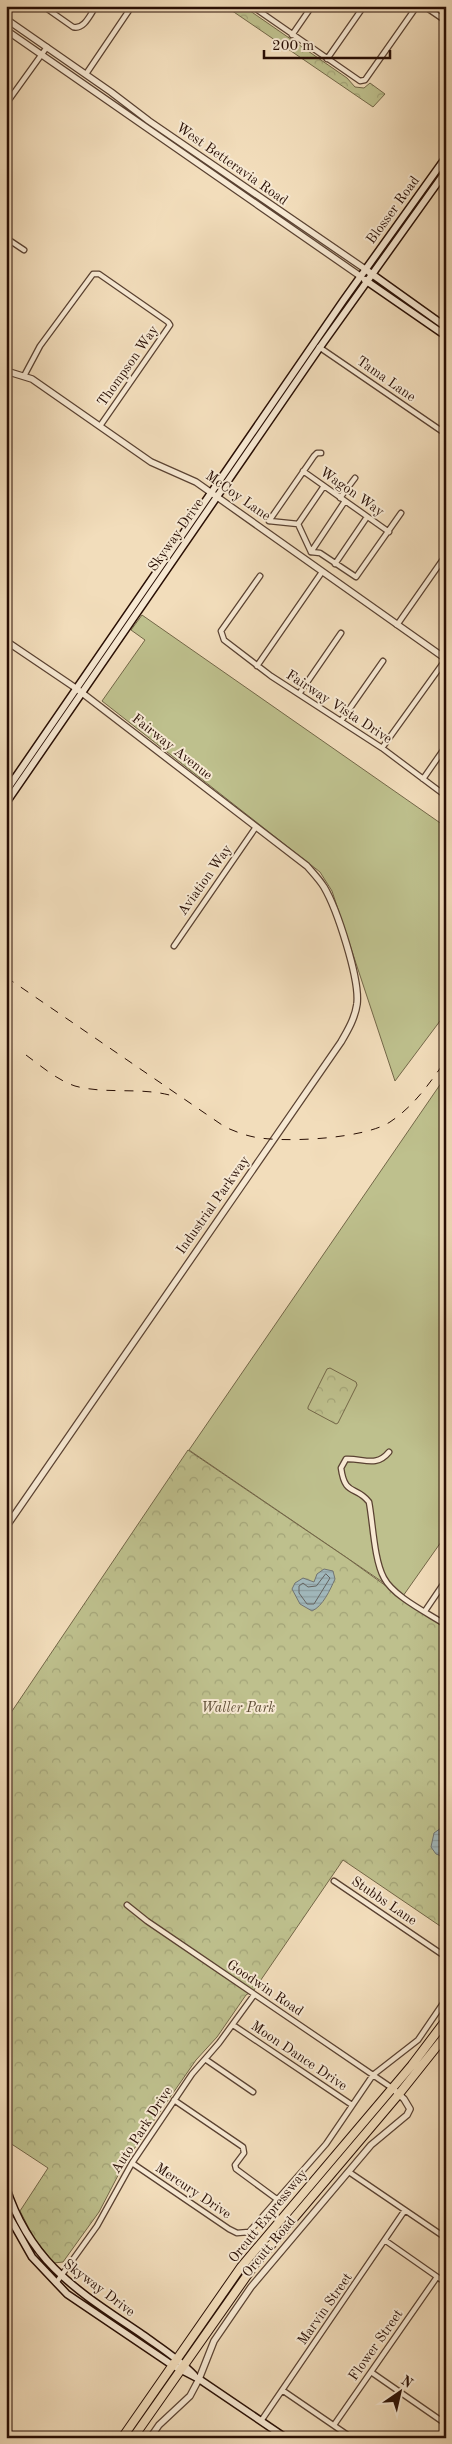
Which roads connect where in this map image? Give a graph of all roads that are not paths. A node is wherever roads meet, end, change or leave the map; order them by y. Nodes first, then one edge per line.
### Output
1 (44, 6) edge
2 (96, 6) edge
3 (125, 6) edge
4 (252, 6) edge
5 (312, 6) edge
6 (364, 6) edge
7 (417, 6) edge
8 (424, 6) edge
9 (131, 8) edge
10 (259, 8) edge
11 (6, 19) edge
12 (446, 21) edge
13 (6, 30) edge
14 (292, 35) junction
15 (46, 47) junction
16 (41, 55) junction
17 (327, 58) junction
18 (86, 74) junction
19 (6, 104) edge
20 (446, 157) edge
21 (446, 171) edge
22 (6, 238) edge
23 (24, 250) dead end
24 (365, 270) junction
25 (372, 275) junction
26 (360, 276) junction
27 (368, 281) junction
28 (446, 326) edge
29 (446, 336) edge
30 (314, 343) junction
31 (320, 347) junction
32 (6, 372) edge
33 (24, 376) junction
34 (100, 426) junction
35 (446, 434) edge
36 (321, 454) dead end
37 (303, 471) junction
38 (354, 478) dead end
39 (324, 486) junction
40 (214, 495) junction
41 (340, 498) junction
42 (345, 501) junction
43 (401, 513) dead end
44 (368, 517) junction
45 (298, 524) junction
46 (389, 532) junction
47 (311, 552) junction
48 (446, 554) edge
49 (335, 564) junction
50 (322, 572) junction
51 (260, 576) dead end
52 (397, 625) junction
53 (341, 633) dead end
54 (6, 642) edge
55 (446, 659) edge
56 (383, 661) dead end
57 (258, 666) junction
58 (79, 691) junction
59 (299, 694) junction
60 (341, 722) junction
61 (446, 746) edge
62 (382, 748) junction
63 (423, 779) junction
64 (6, 790) edge
65 (446, 796) edge
66 (6, 803) edge
67 (256, 827) junction
68 (318, 878) joint
69 (174, 946) dead end
70 (389, 1452) dead end
71 (6, 1527) edge
72 (446, 1580) edge
73 (425, 1611) junction
74 (446, 1625) edge
75 (334, 1881) dead end
76 (127, 1905) dead end
77 (446, 1957) edge
78 (254, 1995) junction
79 (446, 1998) edge
80 (446, 2020) edge
81 (233, 2025) junction
82 (446, 2035) edge
83 (205, 2059) junction
84 (374, 2075) junction
85 (392, 2088) junction
86 (254, 2092) dead end
87 (399, 2094) junction
88 (174, 2100) junction
89 (352, 2105) junction
90 (132, 2163) junction
91 (349, 2172) junction
92 (6, 2187) edge
93 (278, 2200) junction
94 (405, 2210) junction
95 (6, 2211) edge
96 (243, 2234) joint
97 (446, 2238) edge
98 (386, 2241) junction
99 (61, 2277) junction
100 (437, 2277) junction
101 (56, 2283) junction
102 (446, 2283) edge
103 (174, 2362) junction
104 (181, 2367) junction
105 (371, 2372) junction
106 (199, 2380) junction
107 (282, 2390) junction
108 (261, 2421) junction
109 (446, 2424) edge
110 (334, 2425) junction
111 (278, 2435) edge
112 (122, 2438) edge
113 (133, 2438) edge
114 (150, 2438) edge
115 (286, 2438) edge
116 (352, 2438) edge

1 - 2 street
3 - 9 street
4 - 10 street
5 - 14 street
6 - 17 street
7 - 17 street
8 - 12 street
9 - 18 street
10 - 14 street
11 - 15 street, West Betteravia Road
13 - 16 street, West Betteravia Road
14 - 17 street
15 - 16 street
15 - 18 street, West Betteravia Road
16 - 19 street
16 - 26 street, West Betteravia Road
18 - 24 street, West Betteravia Road
20 - 24 main road, Blosser Road
21 - 25 main road, Blosser Road
22 - 23 street
24 - 25 main road, West Betteravia Road
24 - 26 main road, Blosser Road
25 - 27 main road, Blosser Road
25 - 28 main road, West Betteravia Road
26 - 27 main road, West Betteravia Road
26 - 30 main road, Skyway Drive
27 - 29 main road, West Betteravia Road
27 - 31 main road, Skyway Drive
30 - 31 street, Tama Lane
30 - 40 main road, Skyway Drive
31 - 35 street, Tama Lane
31 - 40 main road, Skyway Drive
32 - 33 street, McCoy Lane
33 - 34 street, McCoy Lane
33 - 34 street, Thompson Way
34 - 40 street, McCoy Lane
36 - 37 street
37 - 39 street, Wagon Way
37 - 45 street
38 - 41 street
39 - 41 street, Wagon Way
39 - 45 street
40 - 50 street, McCoy Lane
40 - 58 main road, Skyway Drive
41 - 42 street, Wagon Way
42 - 44 street, Wagon Way
42 - 47 street
43 - 46 street
44 - 46 street, Wagon Way
44 - 49 street
45 - 47 street
46 - 49 street
47 - 49 street
48 - 52 street
50 - 52 street, McCoy Lane
50 - 57 street
51 - 57 street, Fairway Vista Drive
52 - 55 street, McCoy Lane
53 - 59 street
54 - 58 street, Fairway Avenue
55 - 62 street
56 - 60 street
57 - 59 street, Fairway Vista Drive
58 - 64 main road, Skyway Drive
58 - 66 main road, Skyway Drive
58 - 67 street, Fairway Avenue
59 - 60 street, Fairway Vista Drive
60 - 62 street, Fairway Vista Drive
61 - 63 street
62 - 63 street, Fairway Vista Drive
63 - 65 street, Fairway Vista Drive
67 - 68 street, Fairway Avenue
67 - 69 street, Aviation Way
68 - 71 street, Industrial Parkway
70 - 73 street
72 - 73 street
73 - 74 street
75 - 77 street, Stubbs Lane
76 - 78 street, Goodwin Road
78 - 81 street, Auto Park Drive
78 - 84 street, Goodwin Road
79 - 84 street, Orcutt Road
80 - 85 highway, Orcutt Expressway
81 - 83 street, Auto Park Drive
81 - 89 street, Moon Dance Drive
82 - 87 highway, Orcutt Expressway
83 - 86 street
83 - 88 street, Auto Park Drive
84 - 85 street, Goodwin Road
84 - 89 street, Orcutt Road
85 - 87 street, Orcutt Road
85 - 103 highway, Orcutt Expressway
87 - 91 street, Orcutt Road
87 - 104 highway, Orcutt Expressway
88 - 90 street, Auto Park Drive
88 - 93 street
89 - 93 street, Orcutt Road
90 - 96 street, Mercury Drive
90 - 99 street, Auto Park Drive
91 - 94 street
91 - 106 street, Orcutt Road
92 - 99 main road, Skyway Drive
93 - 96 street, Orcutt Road
94 - 97 street
94 - 98 street, Marvin Street
95 - 101 main road, Skyway Drive
98 - 100 street
98 - 107 street, Marvin Street
99 - 101 street, Auto Park Drive
99 - 103 main road, Skyway Drive
100 - 102 street
100 - 105 street, Flower Street
101 - 103 main road, Skyway Drive
103 - 104 main road, Skyway Drive
103 - 112 highway, Orcutt Expressway
104 - 106 main road, Skyway Drive
104 - 113 highway, Orcutt Expressway
105 - 109 street
105 - 110 street, Flower Street
106 - 108 main road, Skyway Drive
106 - 114 street, Orcutt Road
107 - 108 street, Marvin Street
107 - 110 street
108 - 111 main road, Skyway Drive
110 - 116 street
111 - 115 main road, Skyway Drive

